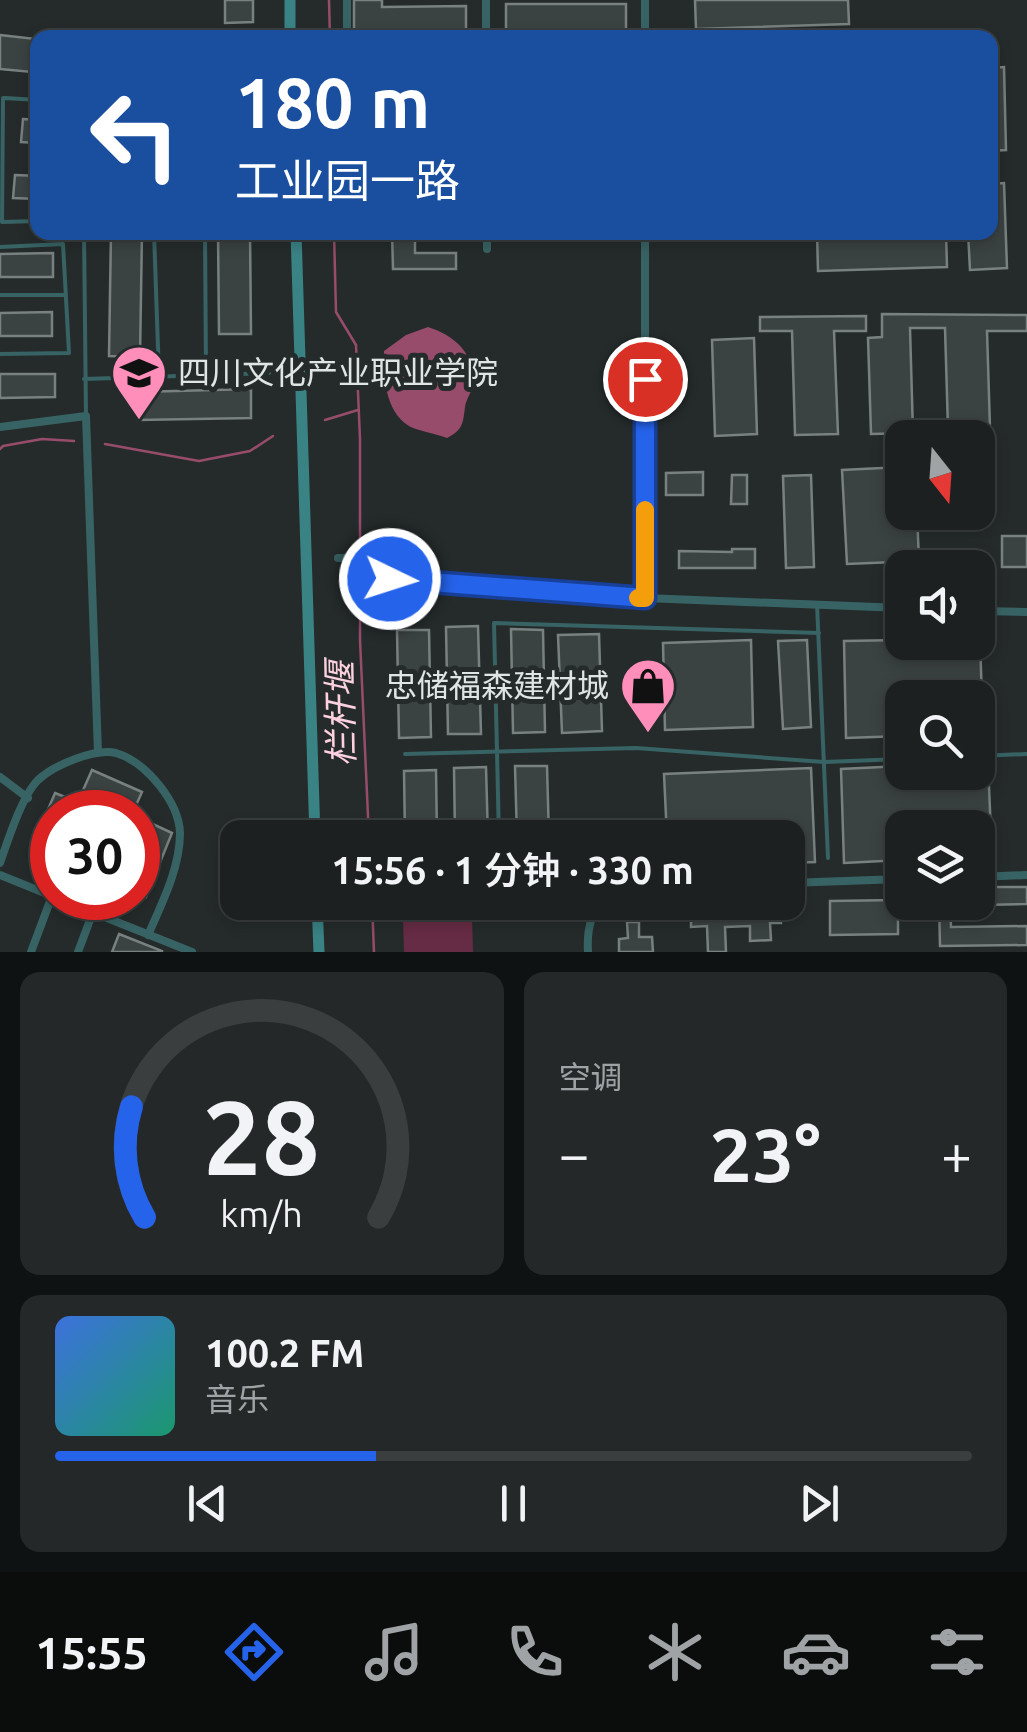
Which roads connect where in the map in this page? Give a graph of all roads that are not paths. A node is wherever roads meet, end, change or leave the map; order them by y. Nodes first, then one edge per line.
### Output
1 (290, 0) edge
2 (347, 0) edge
3 (486, 0) edge
4 (645, 0) edge
5 (290, 30) edge
6 (348, 30) edge
7 (486, 30) edge
8 (645, 30) edge
9 (1, 98) edge
10 (30, 100) edge
11 (1, 150) edge
12 (30, 221) edge
13 (84, 240) edge
14 (154, 240) edge
15 (204, 240) edge
16 (296, 240) edge
17 (487, 240) edge
18 (645, 240) edge
19 (0, 247) edge
20 (487, 249) dead end
21 (0, 295) edge
22 (66, 295) junction
23 (0, 354) edge
24 (268, 373) dead end
25 (206, 375) junction
26 (158, 377) junction
27 (84, 379) junction
28 (86, 416) junction
29 (0, 427) edge
30 (338, 558) dead end
31 (645, 598) junction
32 (817, 604) junction
33 (885, 607) edge
34 (995, 611) edge
35 (1027, 612) edge
36 (818, 633) junction
37 (498, 752) junction
38 (98, 753) junction
39 (405, 754) dead end
40 (1027, 754) edge
41 (995, 755) edge
42 (885, 760) edge
43 (824, 762) junction
44 (0, 777) edge
45 (28, 798) junction
46 (314, 820) edge
47 (499, 820) edge
48 (828, 858) dead end
49 (0, 863) edge
50 (0, 875) edge
51 (1027, 876) edge
52 (995, 877) edge
53 (885, 880) edge
54 (805, 882) edge
55 (30, 887) edge
56 (44, 920) edge
57 (90, 920) edge
58 (113, 920) edge
59 (318, 920) edge
60 (592, 920) edge
61 (148, 934) junction
62 (31, 952) edge
63 (78, 952) edge
64 (192, 952) edge
65 (319, 952) edge
66 (588, 952) edge

1 - 5 street
2 - 6 street
3 - 7 street
4 - 8 street
9 - 10 lane
9 - 11 lane
11 - 12 lane
13 - 27 lane
14 - 26 lane
15 - 25 lane
16 - 46 street
17 - 20 street
18 - 31 street
19 - 22 lane
21 - 22 lane
22 - 23 lane
24 - 25 lane
25 - 26 lane
26 - 27 lane
27 - 28 lane
28 - 29 street
28 - 38 street
30 - 31 street
31 - 32 street
32 - 33 street
32 - 36 lane
34 - 35 street
36 - 37 lane
36 - 43 lane
37 - 39 lane
37 - 43 lane
37 - 47 lane
38 - 45 street
38 - 61 street
40 - 41 lane
42 - 43 lane
43 - 48 lane
44 - 45 street
45 - 49 street
50 - 55 street
51 - 52 street
53 - 54 street
56 - 62 street
57 - 63 street
58 - 61 street
59 - 65 street
60 - 66 street
61 - 64 street

